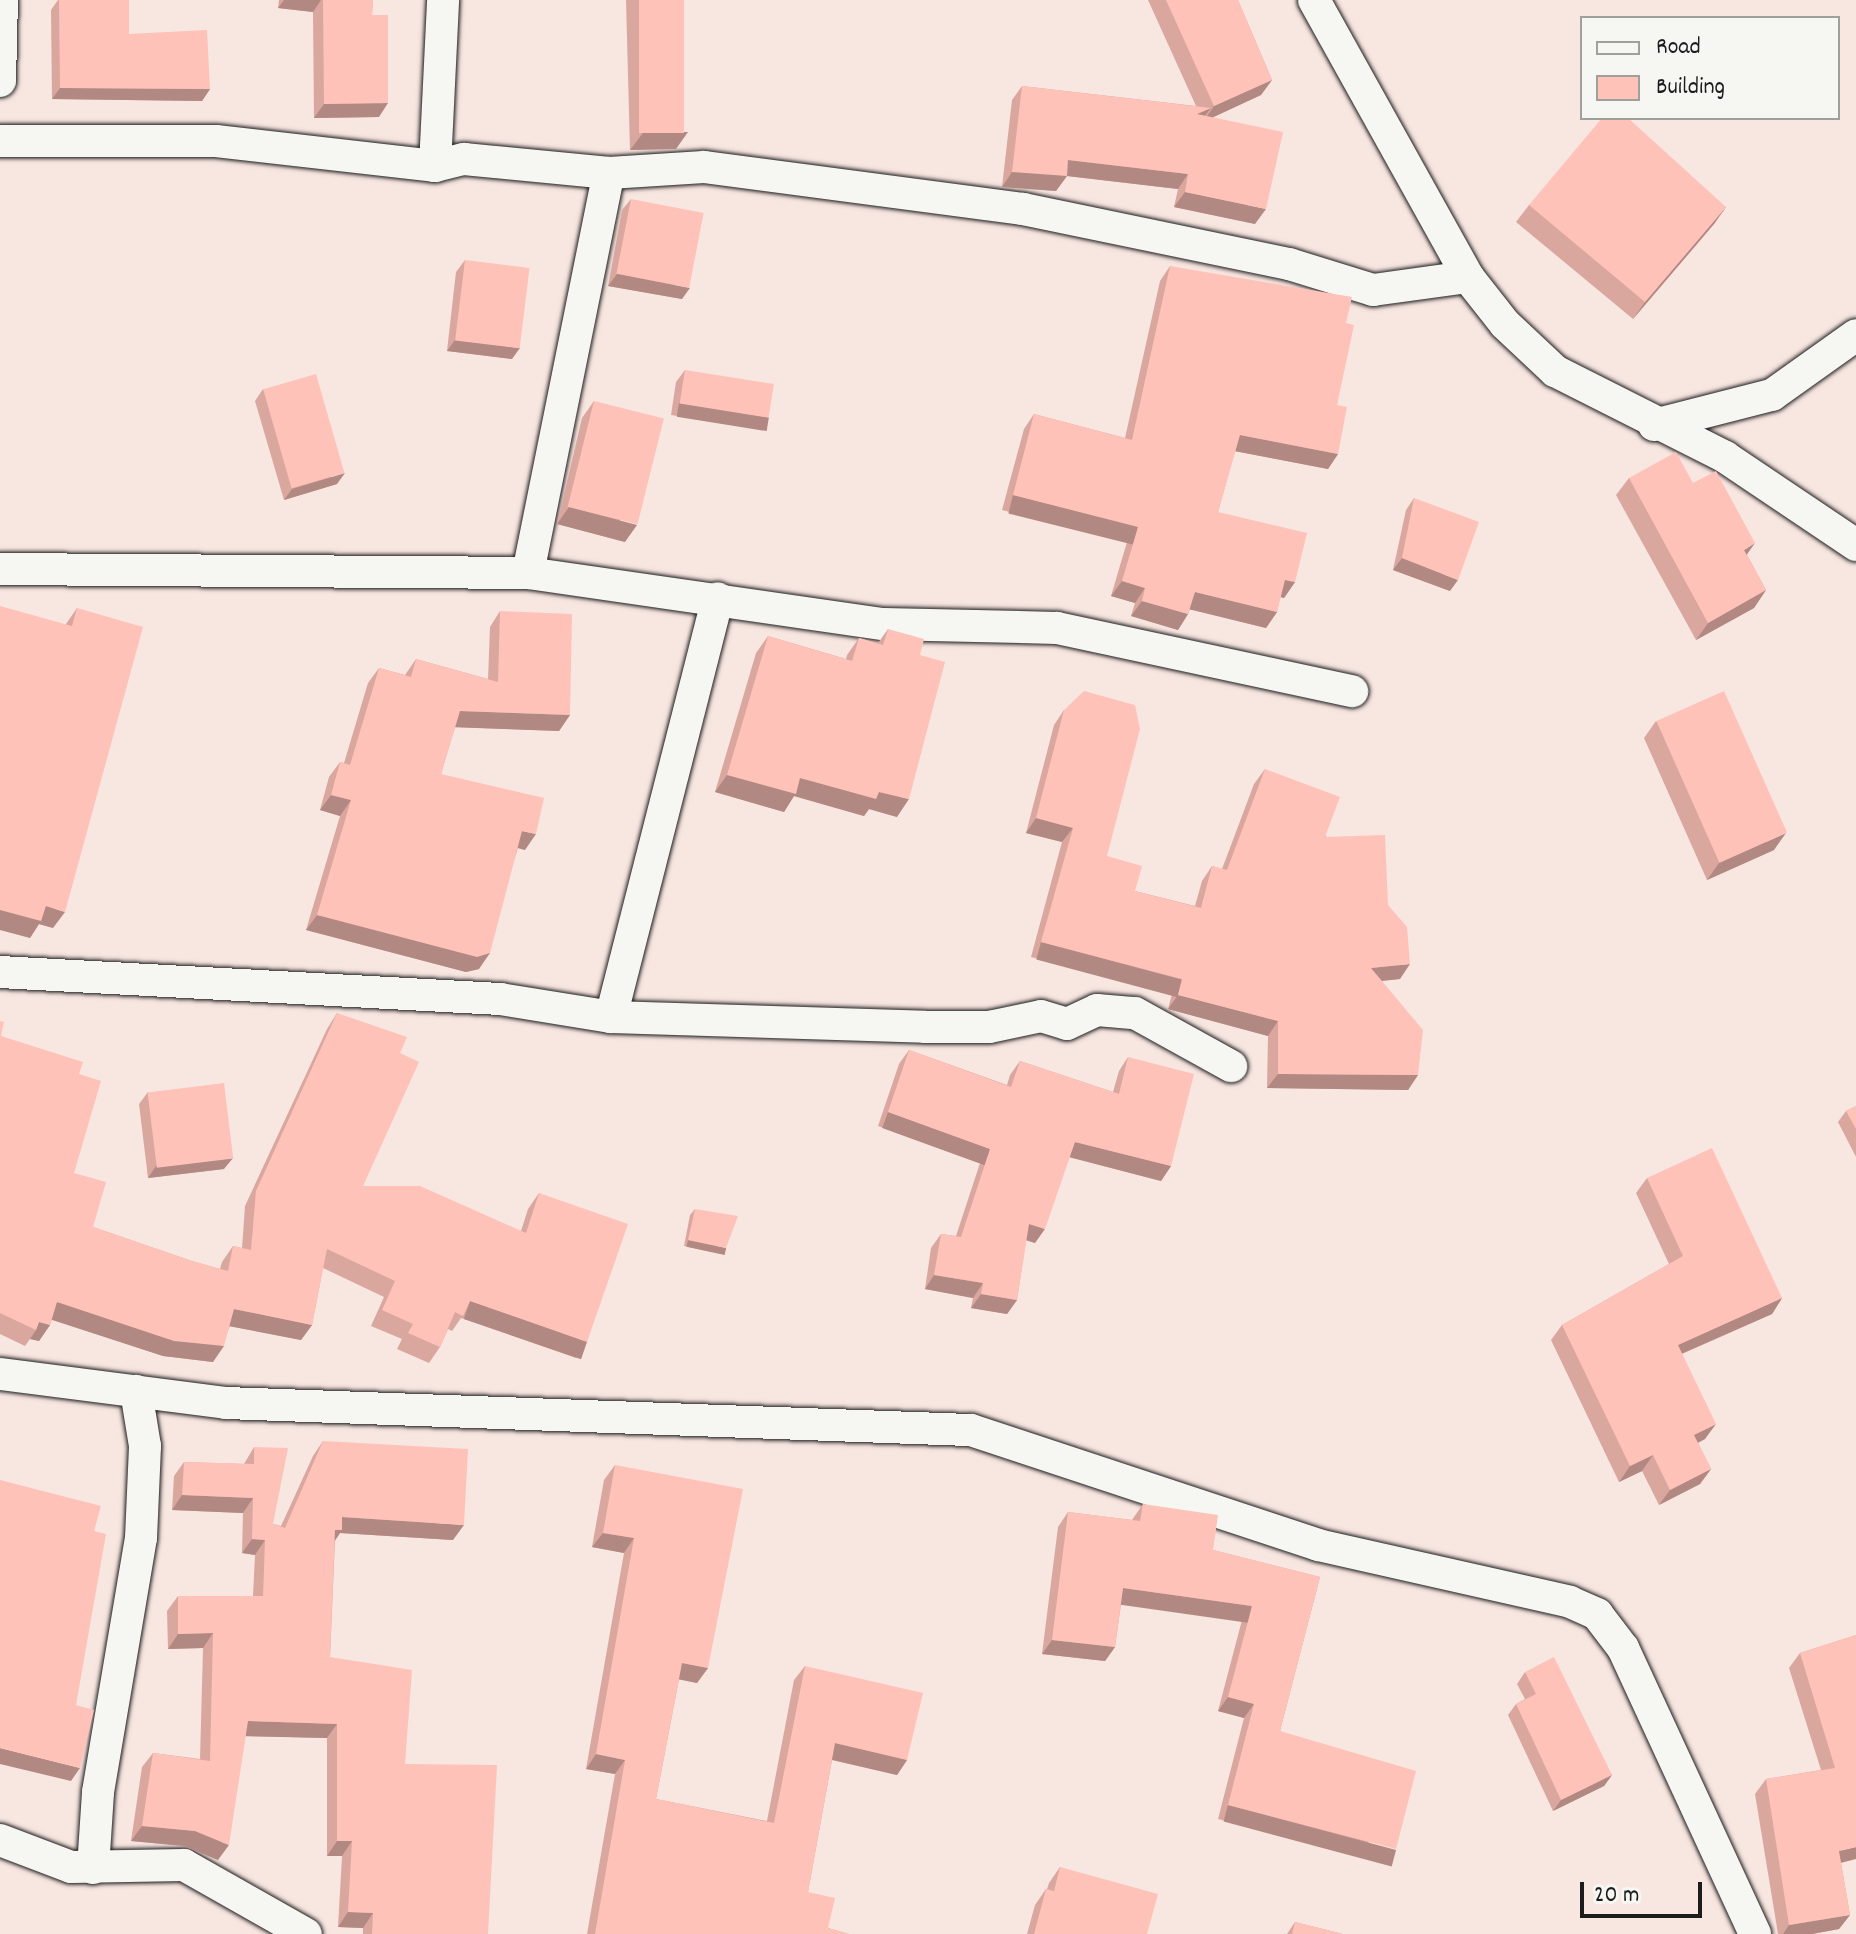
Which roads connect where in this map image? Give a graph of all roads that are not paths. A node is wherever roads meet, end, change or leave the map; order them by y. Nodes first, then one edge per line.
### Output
1 (2, 0) edge
2 (443, 0) edge
3 (1314, 0) edge
4 (0, 81) edge
5 (0, 141) edge
6 (435, 166) junction
7 (609, 173) junction
8 (1468, 277) junction
9 (1856, 335) edge
10 (1654, 425) junction
11 (1856, 545) edge
12 (0, 569) edge
13 (528, 573) junction
14 (718, 598) junction
15 (1352, 691) dead end
16 (0, 972) edge
17 (611, 1017) junction
18 (1231, 1066) dead end
19 (0, 1374) edge
20 (136, 1391) junction
21 (0, 1840) edge
22 (93, 1868) junction
23 (306, 1934) edge
24 (1755, 1934) edge

1 - 4 street
2 - 6 street
3 - 8 street
5 - 6 street
6 - 7 street
7 - 8 street
7 - 13 street
8 - 10 street
9 - 10 street
10 - 11 street
12 - 13 street
13 - 14 street
14 - 15 street
14 - 17 street
16 - 17 street
17 - 18 street
19 - 20 street
20 - 22 street
20 - 24 street
21 - 22 street
22 - 23 street

